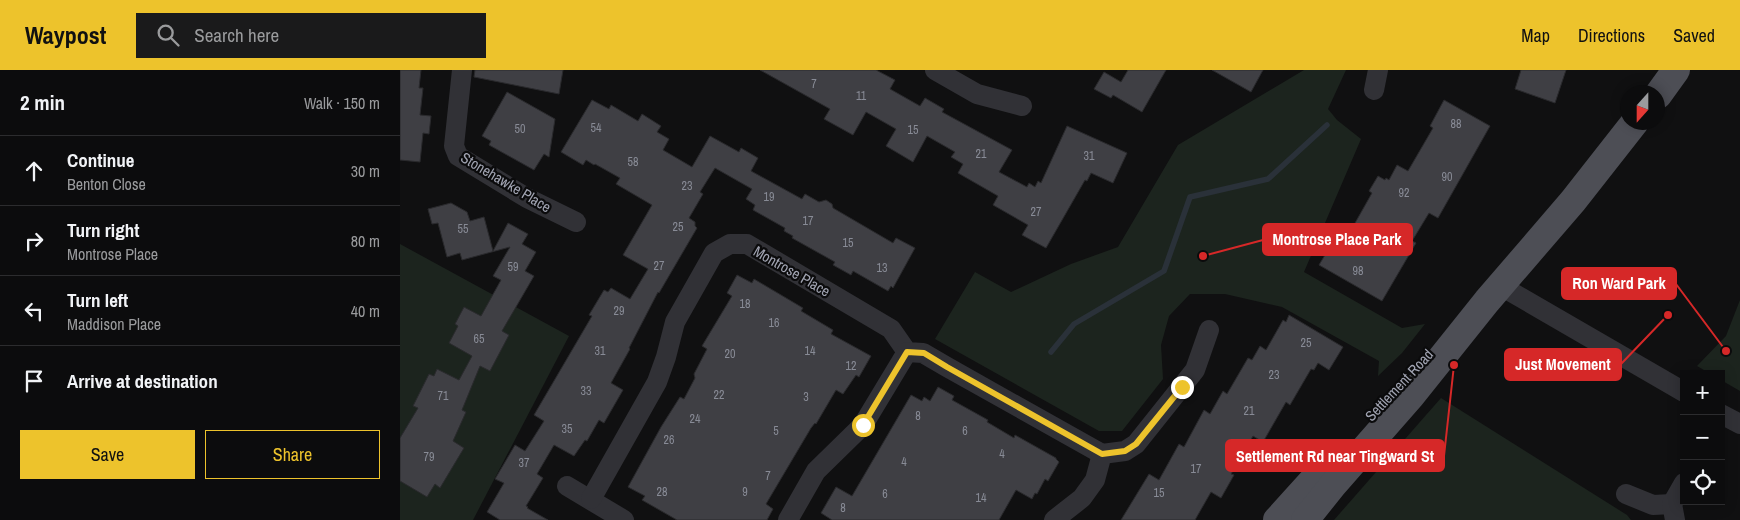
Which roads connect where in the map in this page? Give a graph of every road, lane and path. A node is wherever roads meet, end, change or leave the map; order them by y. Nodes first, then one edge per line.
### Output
1 (462, 70) edge
2 (935, 70) edge
3 (1378, 70) edge
4 (1676, 70) edge
5 (1665, 85) edge
6 (1374, 90) dead end
7 (1022, 106) dead end
8 (1629, 130) edge
9 (576, 222) dead end
10 (1494, 294) junction
11 (1209, 330) dead end
12 (907, 352) junction
13 (1680, 390) edge
14 (1102, 454) junction
15 (567, 486) dead end
16 (1680, 493) edge
17 (1626, 494) dead end
18 (591, 499) junction
19 (1673, 512) edge
20 (624, 520) edge
21 (788, 520) edge
22 (1054, 520) edge
23 (1278, 520) edge
24 (1305, 520) edge

1 - 9 street, Stonehawke Place
2 - 7 street
3 - 6 street
4 - 5 main road
8 - 10 main road, Settlement Road
10 - 13 street
10 - 23 main road, Settlement Road
10 - 24 main road, Settlement Road
11 - 14 street
12 - 14 street
12 - 18 street, Montrose Place
12 - 21 street
14 - 22 street
15 - 18 street
16 - 19 street
17 - 19 street
18 - 20 street

